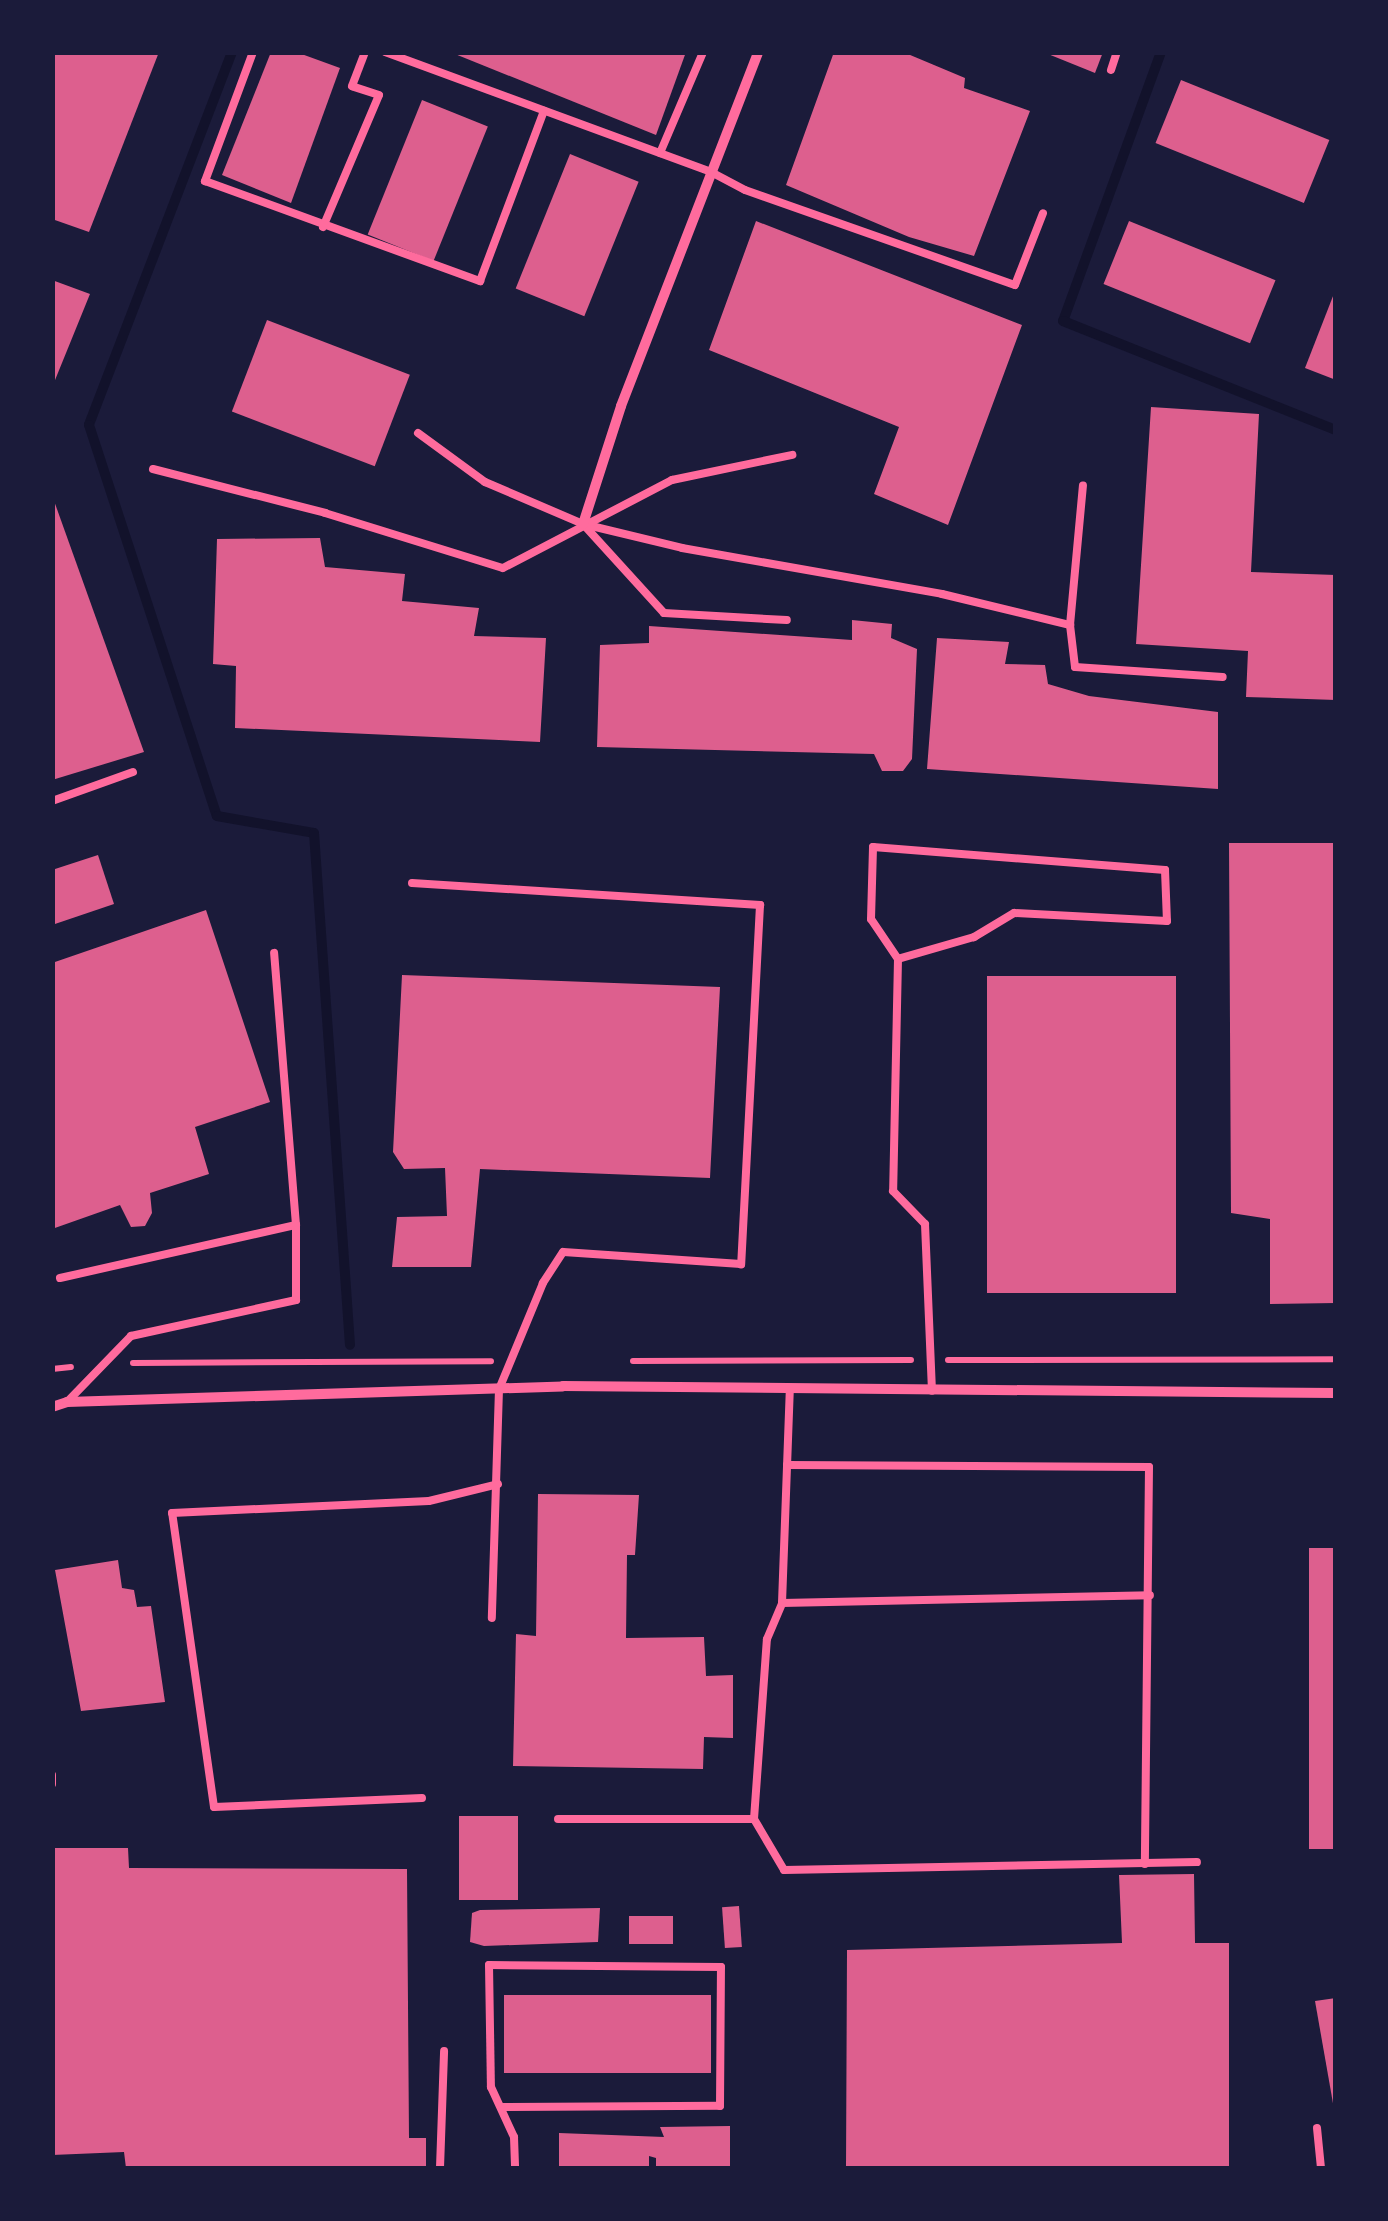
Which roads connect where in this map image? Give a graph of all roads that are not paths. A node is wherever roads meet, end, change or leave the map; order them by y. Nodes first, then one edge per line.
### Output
1 (254, 52) edge
2 (365, 52) edge
3 (385, 52) edge
4 (702, 52) edge
5 (758, 52) edge
6 (1118, 52) edge
7 (1111, 70) dead end
8 (544, 111) junction
9 (660, 153) junction
10 (711, 172) junction
11 (1043, 214) dead end
12 (323, 227) junction
13 (418, 433) dead end
14 (792, 456) dead end
15 (153, 469) dead end
16 (1083, 486) dead end
17 (583, 524) junction
18 (786, 620) dead end
19 (1070, 625) junction
20 (1224, 677) dead end
21 (133, 772) dead end
22 (52, 800) edge
23 (412, 882) dead end
24 (274, 952) dead end
25 (898, 959) junction
26 (296, 1225) junction
27 (60, 1278) dead end
28 (499, 1388) junction
29 (790, 1389) junction
30 (932, 1390) junction
31 (1336, 1393) edge
32 (67, 1402) junction
33 (52, 1407) edge
34 (787, 1465) junction
35 (498, 1484) junction
36 (1150, 1595) junction
37 (782, 1603) junction
38 (492, 1618) dead end
39 (52, 1775) edge
40 (52, 1784) edge
41 (422, 1798) dead end
42 (754, 1818) junction
43 (558, 1819) dead end
44 (1197, 1862) dead end
45 (1144, 1864) junction
46 (444, 2051) dead end
47 (500, 2107) junction
48 (1316, 2128) dead end
49 (440, 2168) edge
50 (516, 2168) edge
51 (1322, 2168) edge

1 - 12 lane
2 - 12 lane
3 - 8 lane
4 - 9 lane
5 - 10 street
6 - 7 lane
8 - 9 lane
8 - 12 lane
9 - 10 lane
10 - 11 lane
10 - 17 street
13 - 17 lane
14 - 17 lane
15 - 17 lane
16 - 19 lane
17 - 18 lane
17 - 19 lane
19 - 20 lane
21 - 22 lane
23 - 28 lane
24 - 26 lane
25 - 25 lane
25 - 30 lane
26 - 27 lane
26 - 32 lane
28 - 29 street
28 - 32 street
28 - 35 lane
29 - 30 street
29 - 34 lane
30 - 31 street
32 - 33 street
34 - 36 lane
34 - 37 lane
35 - 38 lane
35 - 41 lane
36 - 37 lane
36 - 45 lane
37 - 42 lane
39 - 40 lane
42 - 43 lane
42 - 45 lane
44 - 45 lane
46 - 49 lane
47 - 47 lane
47 - 50 lane
48 - 51 lane

